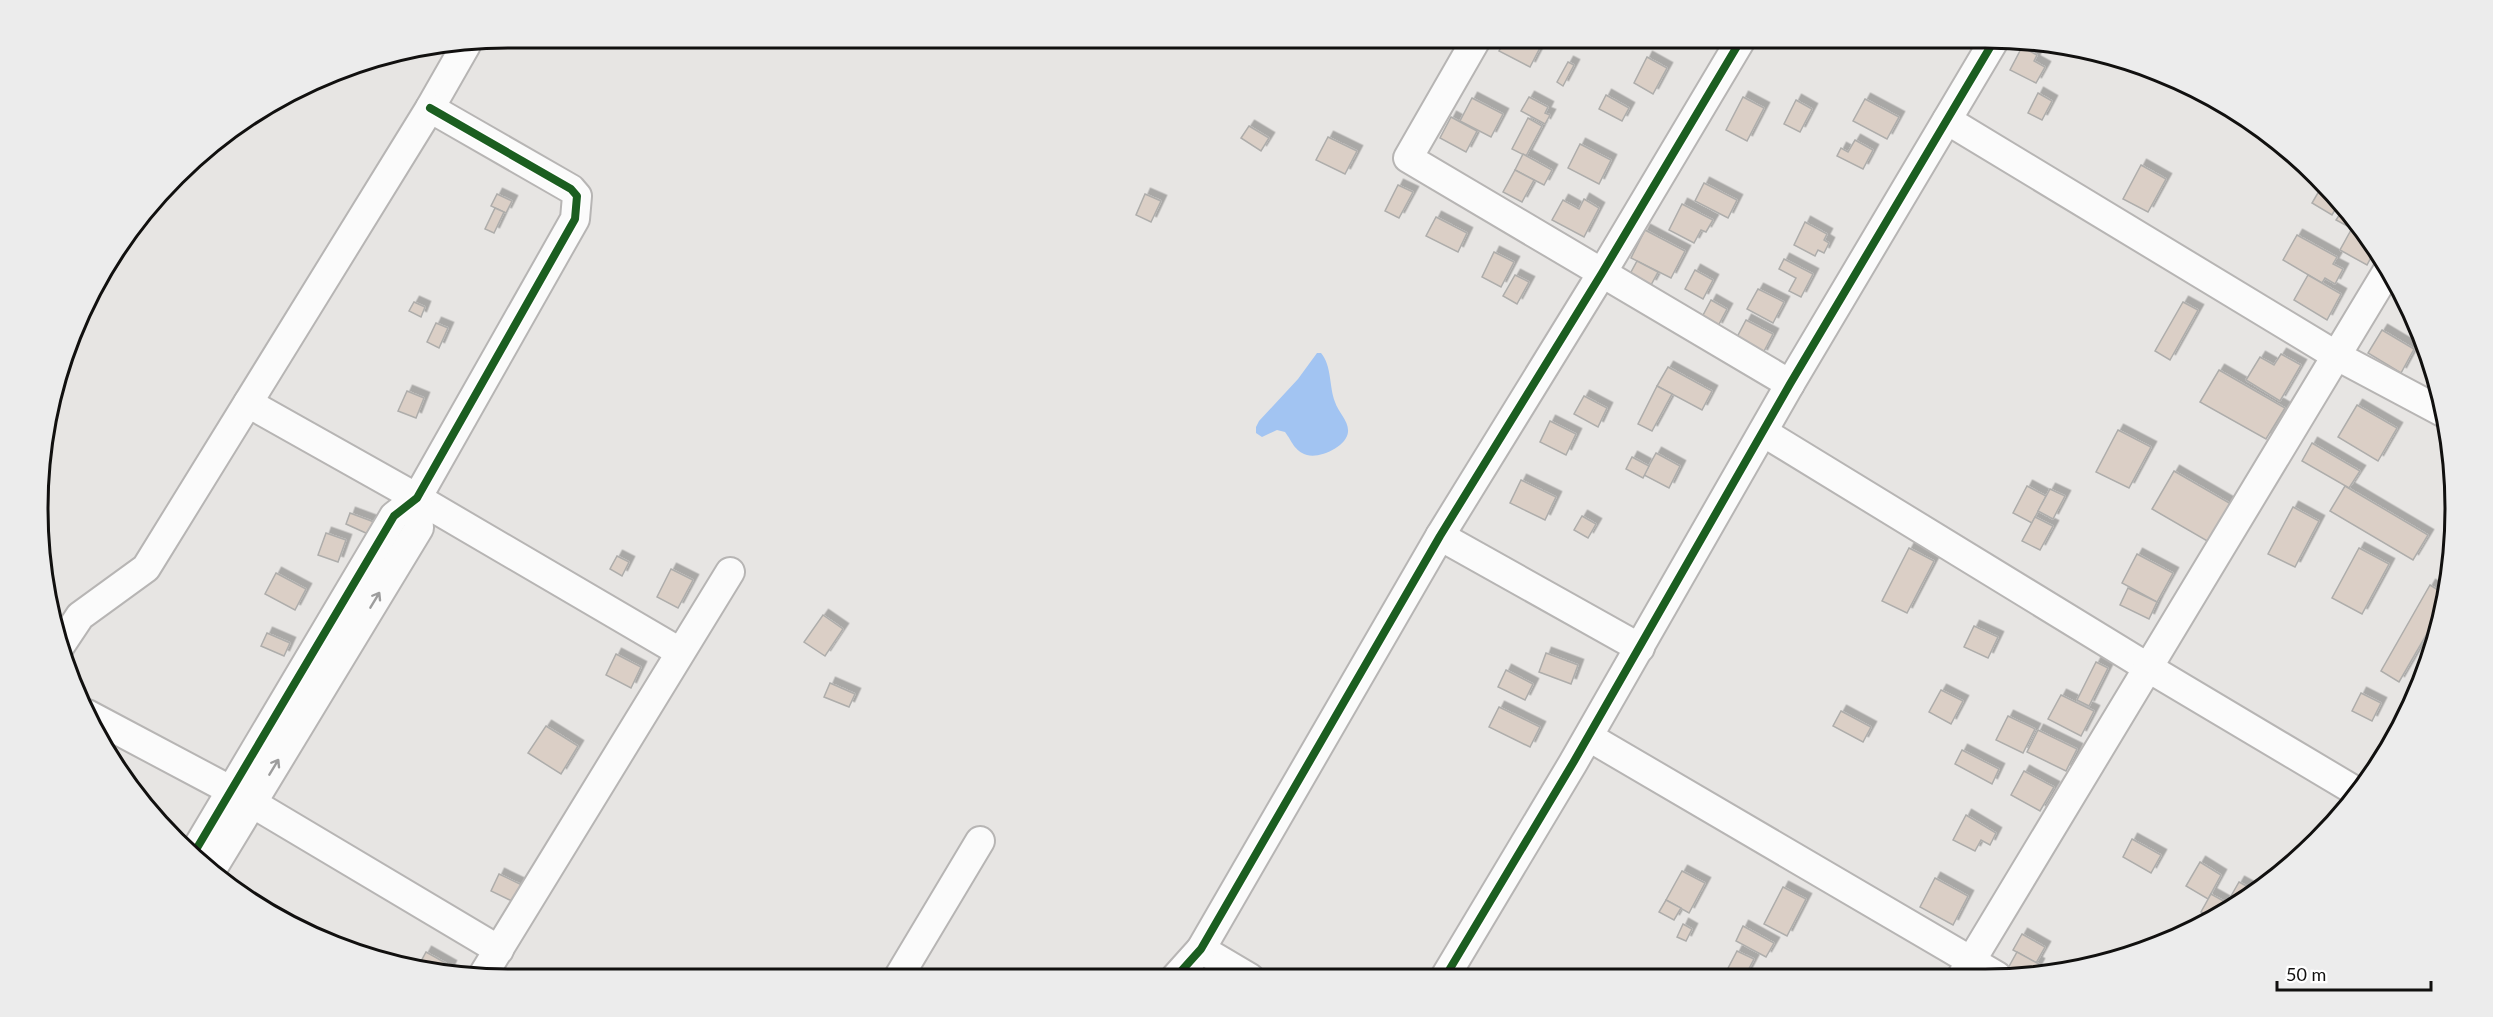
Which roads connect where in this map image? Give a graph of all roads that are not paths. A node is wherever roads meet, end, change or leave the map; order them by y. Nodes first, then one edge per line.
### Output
1 (1471, 48) edge
2 (1736, 48) edge
3 (1990, 48) edge
4 (463, 51) edge
5 (430, 108) junction
6 (1947, 120) junction
7 (1602, 273) junction
8 (2383, 278) edge
9 (2337, 356) junction
10 (1790, 384) junction
11 (248, 403) junction
12 (2433, 407) edge
13 (1763, 432) junction
14 (417, 498) junction
15 (1440, 536) junction
16 (730, 572) dead end
17 (66, 636) edge
18 (1640, 648) junction
19 (680, 652) junction
20 (2147, 667) junction
21 (100, 721) edge
22 (1589, 737) junction
23 (2351, 788) edge
24 (242, 797) junction
25 (980, 841) dead end
26 (198, 848) edge
27 (214, 863) edge
28 (1201, 949) junction
29 (499, 950) junction
30 (487, 968) edge
31 (1967, 968) edge
32 (903, 969) edge
33 (1183, 969) edge
34 (1235, 969) edge
35 (1450, 969) edge

1 - 7 street
2 - 7 street
3 - 6 street
4 - 5 street
5 - 11 street
5 - 14 street
6 - 9 street
6 - 10 street
7 - 10 street
7 - 15 street
8 - 9 street
9 - 12 street
9 - 20 street
10 - 13 street
11 - 14 street
11 - 17 street
13 - 18 street
13 - 20 street
14 - 19 street
14 - 24 street
15 - 18 street
15 - 28 street
16 - 19 street
18 - 22 street
19 - 29 street
20 - 23 street
20 - 31 street
21 - 24 street
22 - 31 street
22 - 35 street
24 - 26 street
24 - 27 street
24 - 29 street
25 - 32 street
28 - 33 street
28 - 34 street
29 - 30 street

